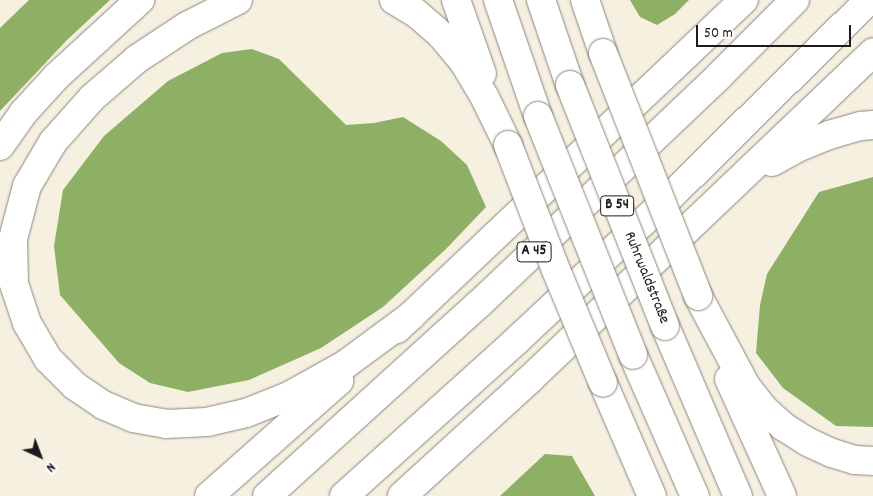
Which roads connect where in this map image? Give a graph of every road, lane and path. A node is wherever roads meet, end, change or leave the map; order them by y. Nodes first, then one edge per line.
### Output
1 (140, 0) edge
2 (238, 0) edge
3 (394, 0) edge
4 (456, 0) edge
5 (498, 0) edge
6 (541, 0) edge
7 (585, 0) edge
8 (744, 0) edge
9 (795, 0) edge
10 (869, 0) edge
11 (873, 52) edge
12 (873, 125) edge
13 (508, 145) junction
14 (0, 146) edge
15 (722, 198) junction
16 (698, 296) junction
17 (411, 316) junction
18 (873, 461) edge
19 (407, 492) edge
20 (209, 496) edge
21 (267, 496) edge
22 (344, 496) edge
23 (652, 496) edge
24 (695, 496) edge
25 (738, 496) edge
26 (782, 496) edge

1 - 14 highway
2 - 17 highway
3 - 13 highway
4 - 13 highway
5 - 24 highway, B 54, bridge
6 - 25 highway, Ruhrwaldstraße / B 54, bridge
7 - 16 highway, bridge
8 - 17 highway
9 - 21 highway, A 45
10 - 22 highway
11 - 15 highway
12 - 15 highway
13 - 23 highway, bridge
15 - 19 highway
16 - 18 highway
16 - 26 highway
17 - 20 highway

